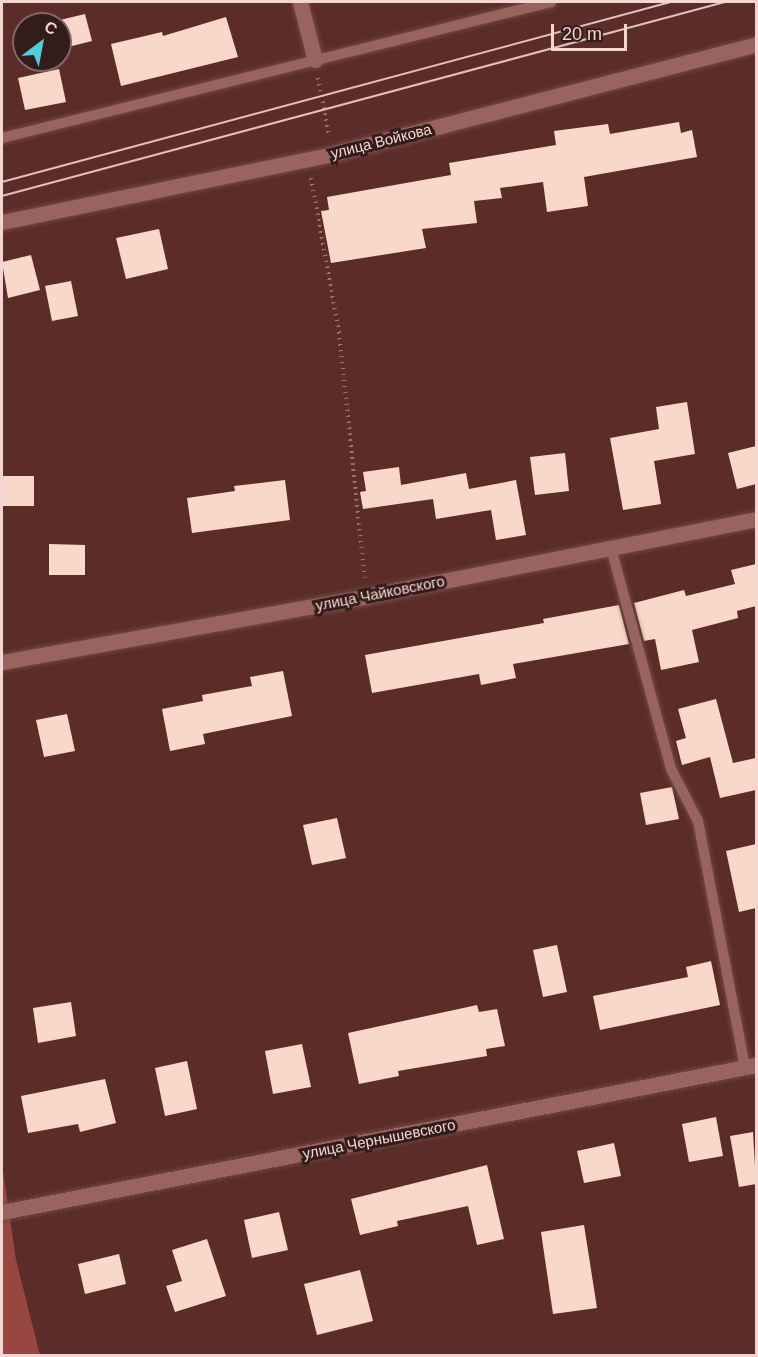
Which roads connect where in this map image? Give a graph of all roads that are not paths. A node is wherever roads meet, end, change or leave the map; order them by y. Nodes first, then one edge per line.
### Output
1 (300, 2) edge
2 (551, 2) edge
3 (756, 44) edge
4 (315, 60) junction
5 (2, 138) edge
6 (2, 222) edge
7 (756, 519) edge
8 (611, 548) junction
9 (2, 662) edge
10 (751, 1066) edge
11 (2, 1212) edge

1 - 4 street
2 - 4 lane
3 - 6 street, улица Войкова
4 - 5 lane
7 - 8 street, улица Чайковского
8 - 9 street, улица Чайковского
8 - 10 lane
10 - 11 street, улица Чернышевского

